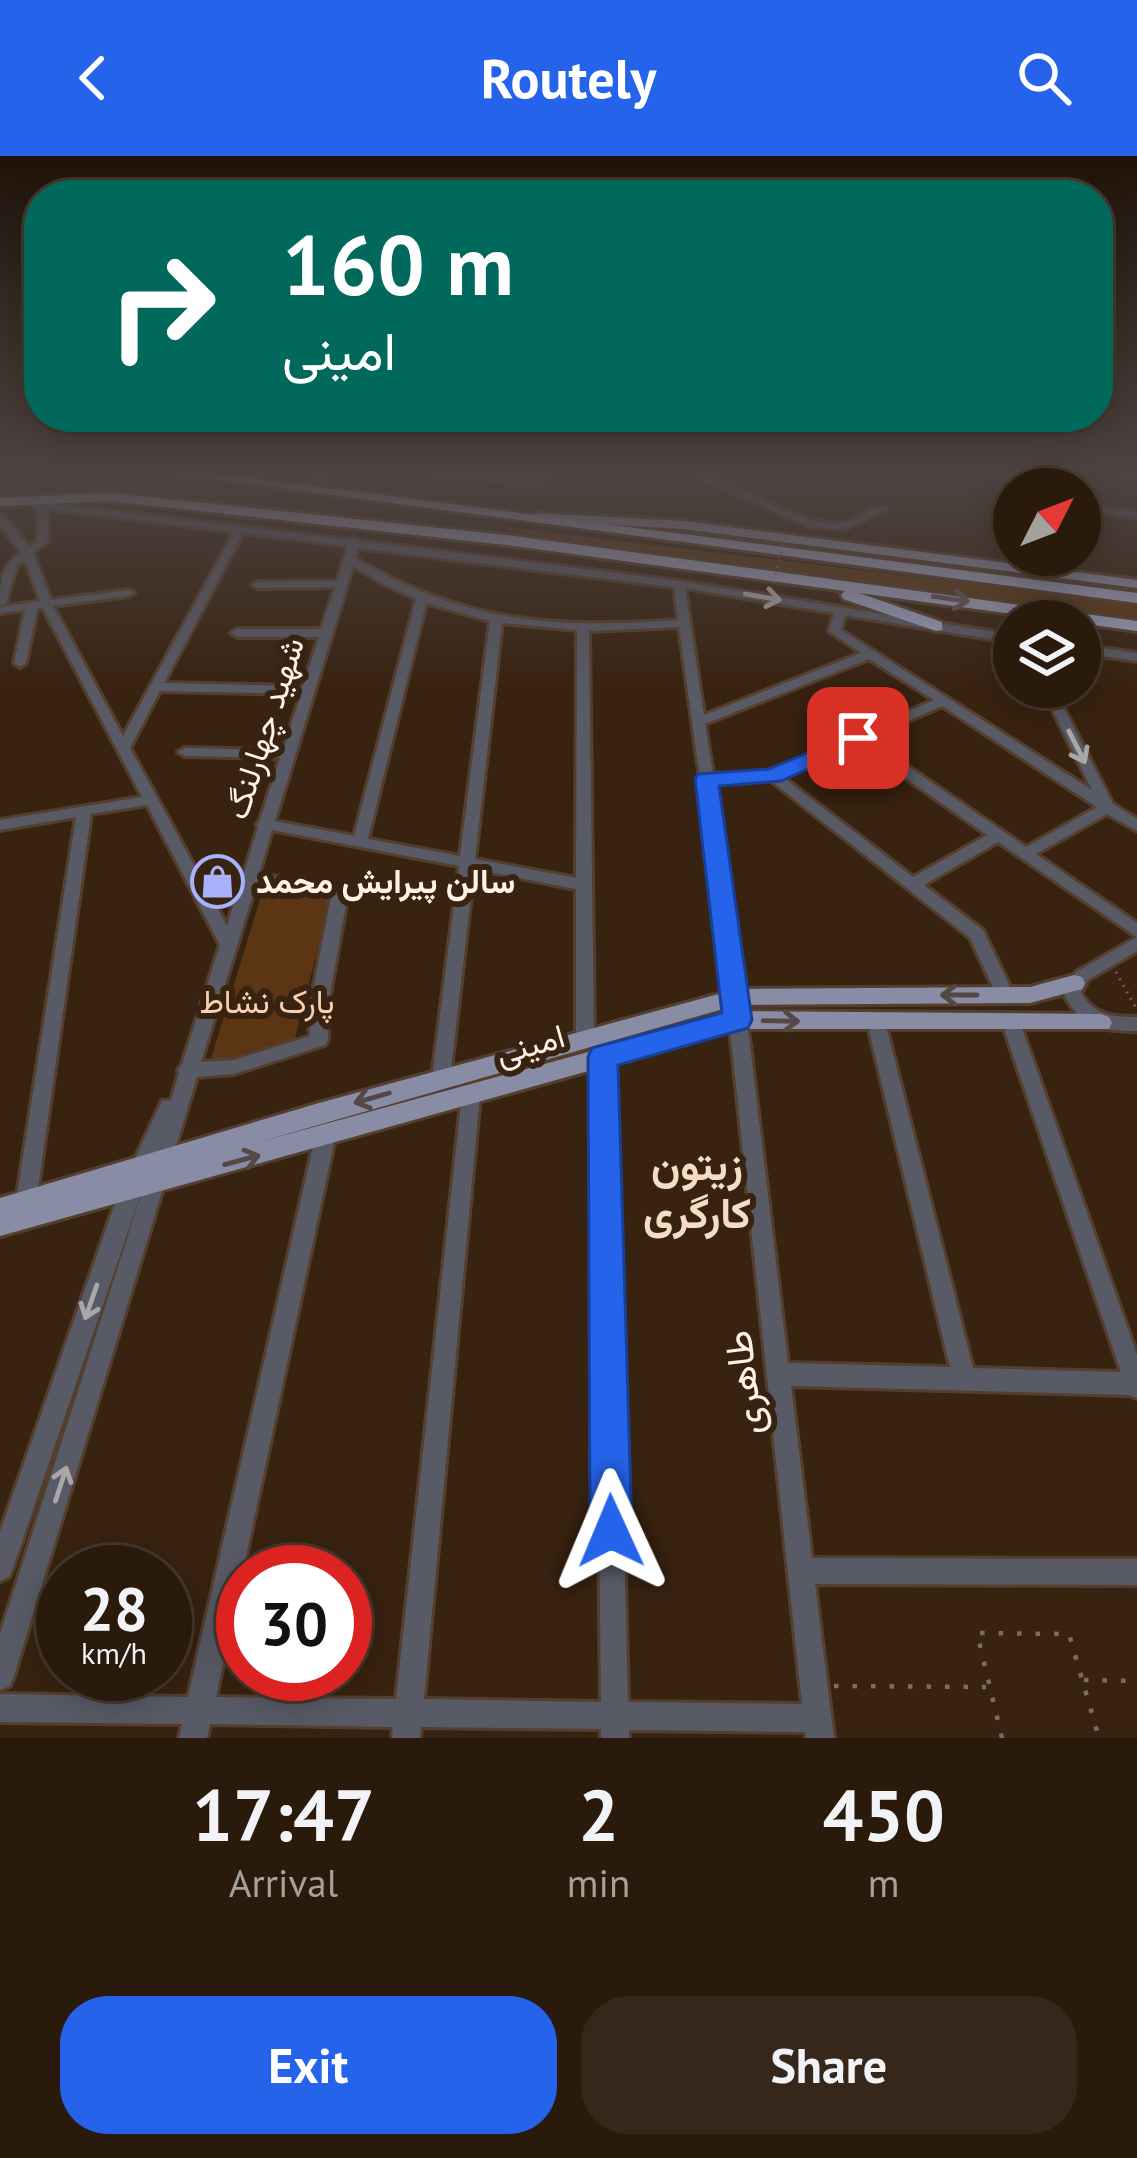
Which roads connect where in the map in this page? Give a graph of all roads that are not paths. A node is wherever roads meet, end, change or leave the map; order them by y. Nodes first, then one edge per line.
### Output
1 (355, 542) edge
2 (20, 543) edge
3 (41, 543) edge
4 (233, 543) edge
5 (361, 543) edge
6 (530, 543) edge
7 (549, 543) edge
8 (715, 543) edge
9 (821, 543) edge
10 (571, 547) junction
11 (28, 553) junction
12 (349, 559) junction
13 (796, 577) junction
14 (341, 584) junction
15 (679, 584) junction
16 (1137, 584) edge
17 (258, 585) dead end
18 (128, 593) dead end
19 (1137, 598) edge
20 (421, 600) junction
21 (0, 606) edge
22 (40, 606) junction
23 (841, 610) junction
24 (496, 621) junction
25 (684, 622) junction
26 (584, 626) junction
27 (935, 626) junction
28 (1137, 626) edge
29 (237, 633) dead end
30 (325, 633) junction
31 (993, 636) edge
32 (1101, 652) edge
33 (871, 654) junction
34 (1137, 658) edge
35 (20, 663) dead end
36 (155, 687) junction
37 (307, 690) junction
38 (943, 700) junction
39 (1057, 708) edge
40 (699, 722) junction
41 (858, 738) junction
42 (122, 749) junction
43 (185, 752) dead end
44 (286, 754) junction
45 (773, 776) junction
46 (706, 779) junction
47 (149, 800) junction
48 (1108, 807) junction
49 (84, 811) junction
50 (264, 824) junction
51 (0, 825) edge
52 (1137, 826) edge
53 (998, 835) junction
54 (360, 842) junction
55 (1025, 854) junction
56 (467, 863) junction
57 (247, 877) junction
58 (914, 884) junction
59 (585, 885) junction
60 (1137, 931) edge
61 (227, 942) junction
62 (1134, 948) edge
63 (1074, 983) junction
64 (1005, 995) junction
65 (871, 996) junction
66 (737, 1009) junction
67 (876, 1022) junction
68 (1011, 1023) junction
69 (1101, 1024) junction
70 (1137, 1024) edge
71 (585, 1037) junction
72 (603, 1057) junction
73 (187, 1070) junction
74 (441, 1078) junction
75 (471, 1095) junction
76 (325, 1138) junction
77 (147, 1175) junction
78 (26, 1202) junction
79 (0, 1210) edge
80 (0, 1224) edge
81 (778, 1374) junction
82 (965, 1381) junction
83 (1137, 1385) edge
84 (0, 1568) edge
85 (801, 1571) junction
86 (1137, 1572) edge
87 (0, 1676) edge
88 (0, 1708) edge
89 (196, 1724) edge
90 (408, 1726) edge
91 (615, 1727) edge
92 (819, 1728) edge

1 - 12 street, شهید چهارلنگ
2 - 11 street
3 - 11 street
4 - 36 street
5 - 15 street
6 - 10 highway
7 - 10 highway
8 - 19 highway
9 - 16 main road
10 - 13 highway
11 - 21 street
11 - 22 street
12 - 14 street, شهید چهارلنگ
12 - 20 street
13 - 27 highway
13 -> 28 highway
14 - 17 street
14 - 30 street, شهید چهارلنگ
15 -> 23 street
15 - 25 street, طاهری
18 - 22 street
20 - 24 street
20 - 54 street
21 - 22 street
22 - 35 street
22 - 42 street
23 - 27 street
23 - 33 street
24 - 26 street
24 - 56 street
25 - 26 street
25 - 40 street, طاهری
26 - 59 street
27 - 31 street
29 - 30 street
30 - 37 street, شهید چهارلنگ
32 - 34 street
33 - 38 street
33 - 40 street
36 - 37 street
36 - 42 street
37 - 44 street, شهید چهارلنگ
38 - 41 street
38 - 48 street
39 -> 48 street
40 - 46 street, طاهری
41 - 45 street
41 - 53 street
42 - 47 street
43 - 44 street
44 - 50 street, شهید چهارلنگ
45 - 46 street
45 - 58 street
46 - 66 street, طاهری
47 - 49 street
47 - 61 street
48 - 52 street
48 - 55 street
49 - 51 street
49 - 78 street
50 - 54 street
50 - 57 street, شهید چهارلنگ
53 - 55 street
53 - 58 street
54 - 56 street
55 - 60 street
56 - 59 street
56 - 74 street
57 - 61 street, شهید چهارلنگ
57 - 73 street
58 - 64 street
59 - 71 street
61 - 73 street, شهید چهارلنگ
62 - 63 street
63 - 64 main road, امینی
63 - 69 street
64 -> 65 main road, امینی
65 - 66 main road, امینی
65 - 67 main road
66 -> 67 main road, امینی
66 - 71 main road, امینی
66 - 72 main road, امینی
66 - 81 street, طاهری
67 - 68 main road, امینی
67 - 82 street
68 - 69 main road, امینی
68 - 83 street
69 - 70 street
71 - 74 main road, امینی
72 - 75 main road, امینی
72 - 91 street
73 - 77 street, شهید چهارلنگ
74 -> 77 main road, امینی
75 - 76 main road, امینی
75 - 90 street
77 -> 76 main road, امینی
76 - 89 street
77 - 78 main road
77 - 80 main road
77 -> 84 street
87 -> 77 street
78 - 79 main road
81 - 82 street
81 - 85 street, طاهری
82 - 83 street
85 - 86 street
85 - 92 street, طاهری
88 - 89 street
89 - 90 street
90 - 91 street
91 - 92 street

